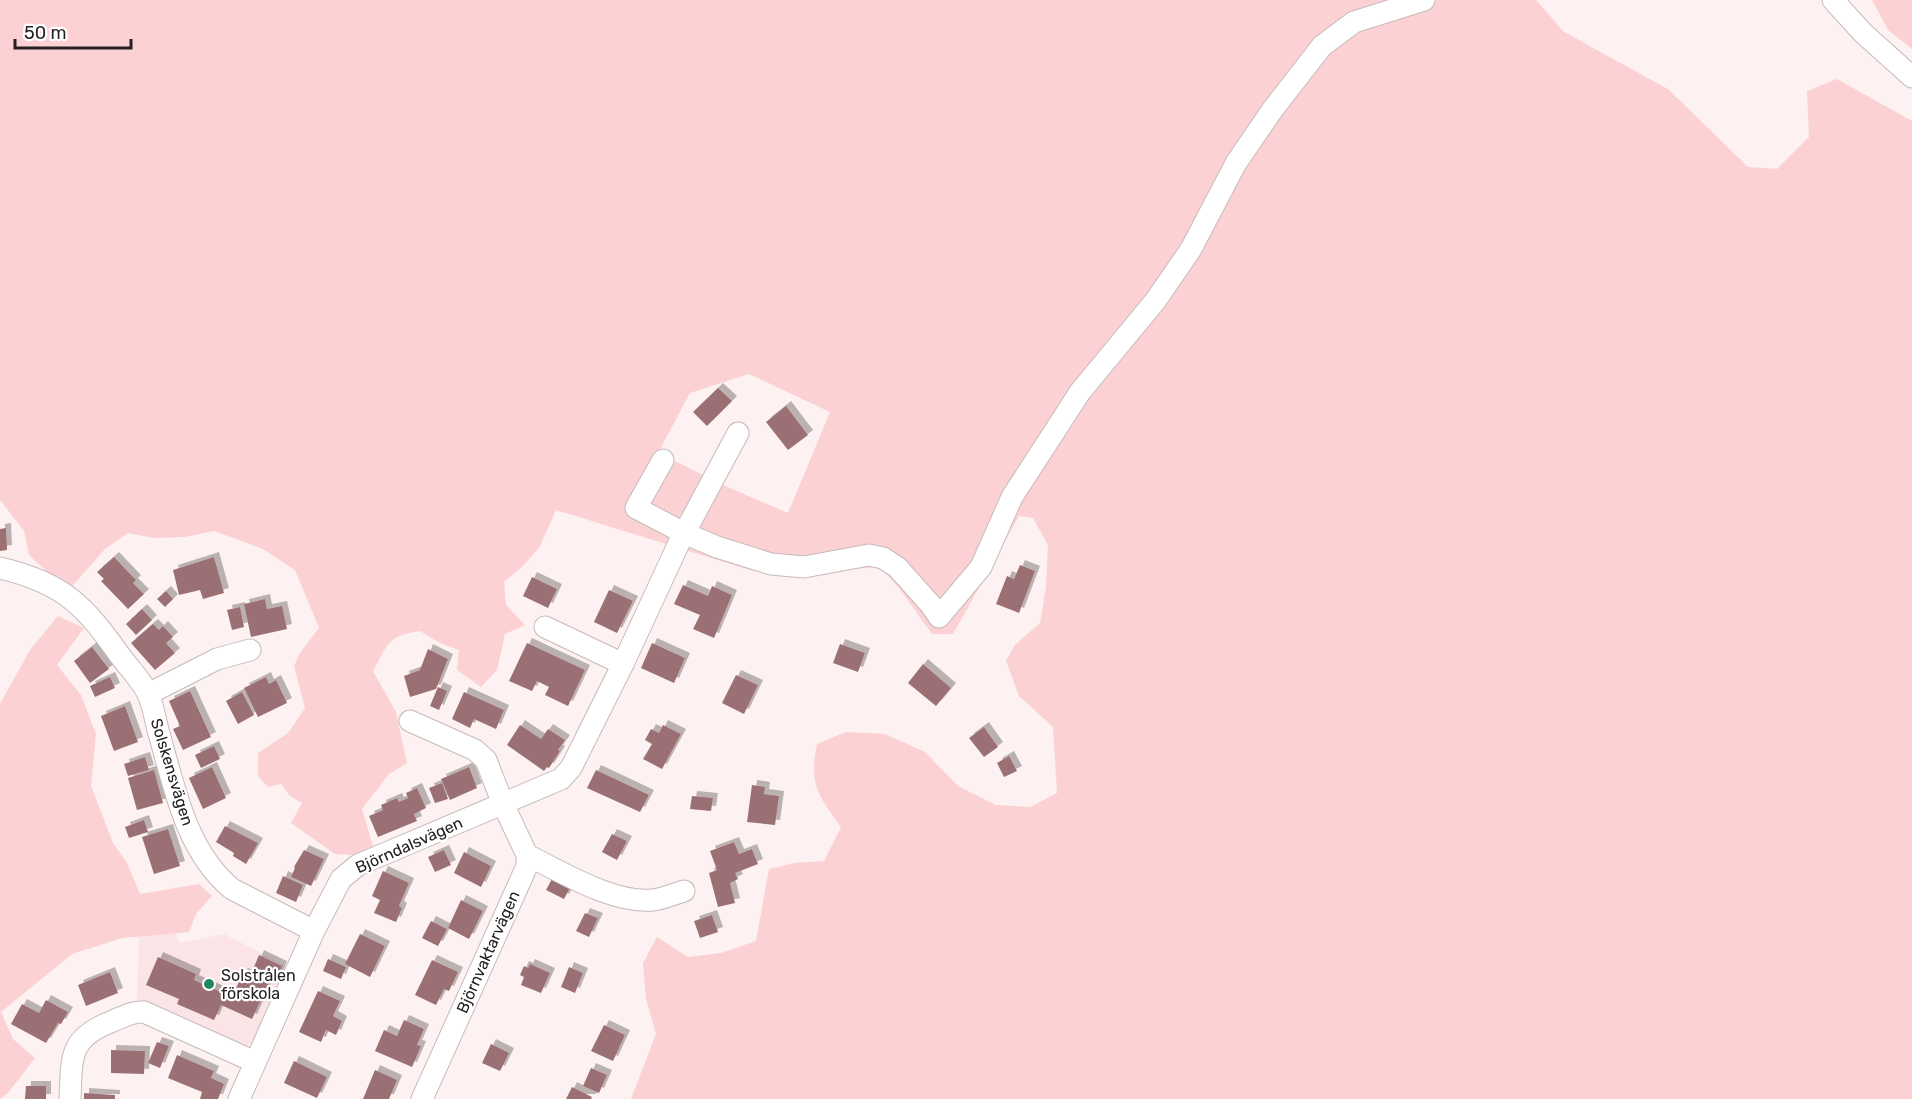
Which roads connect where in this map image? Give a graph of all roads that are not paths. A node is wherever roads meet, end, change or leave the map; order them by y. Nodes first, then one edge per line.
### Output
1 (1424, 0) edge
2 (1833, 0) edge
3 (1912, 77) edge
4 (738, 433) dead end
5 (663, 460) dead end
6 (684, 533) junction
7 (0, 568) edge
8 (545, 627) dead end
9 (250, 650) dead end
10 (623, 664) junction
11 (147, 694) junction
12 (410, 721) dead end
13 (503, 804) junction
14 (526, 855) junction
15 (684, 891) dead end
16 (314, 930) junction
17 (255, 1062) junction
18 (70, 1099) edge
19 (239, 1099) edge
20 (422, 1099) edge

1 - 6 street
2 - 3 street
4 - 6 street, Björndalsvägen
5 - 6 street
6 - 10 street, Björndalsvägen
7 - 11 street, Solskensvägen
8 - 10 street
9 - 11 street
10 - 13 street, Björndalsvägen
11 - 16 street, Solskensvägen
12 - 13 street
13 - 14 street
13 - 16 street, Björndalsvägen
14 - 15 street
14 - 20 street, Björnvaktarvägen
16 - 17 street, Björndalsvägen
17 - 18 street
17 - 19 street, Björndalsvägen

